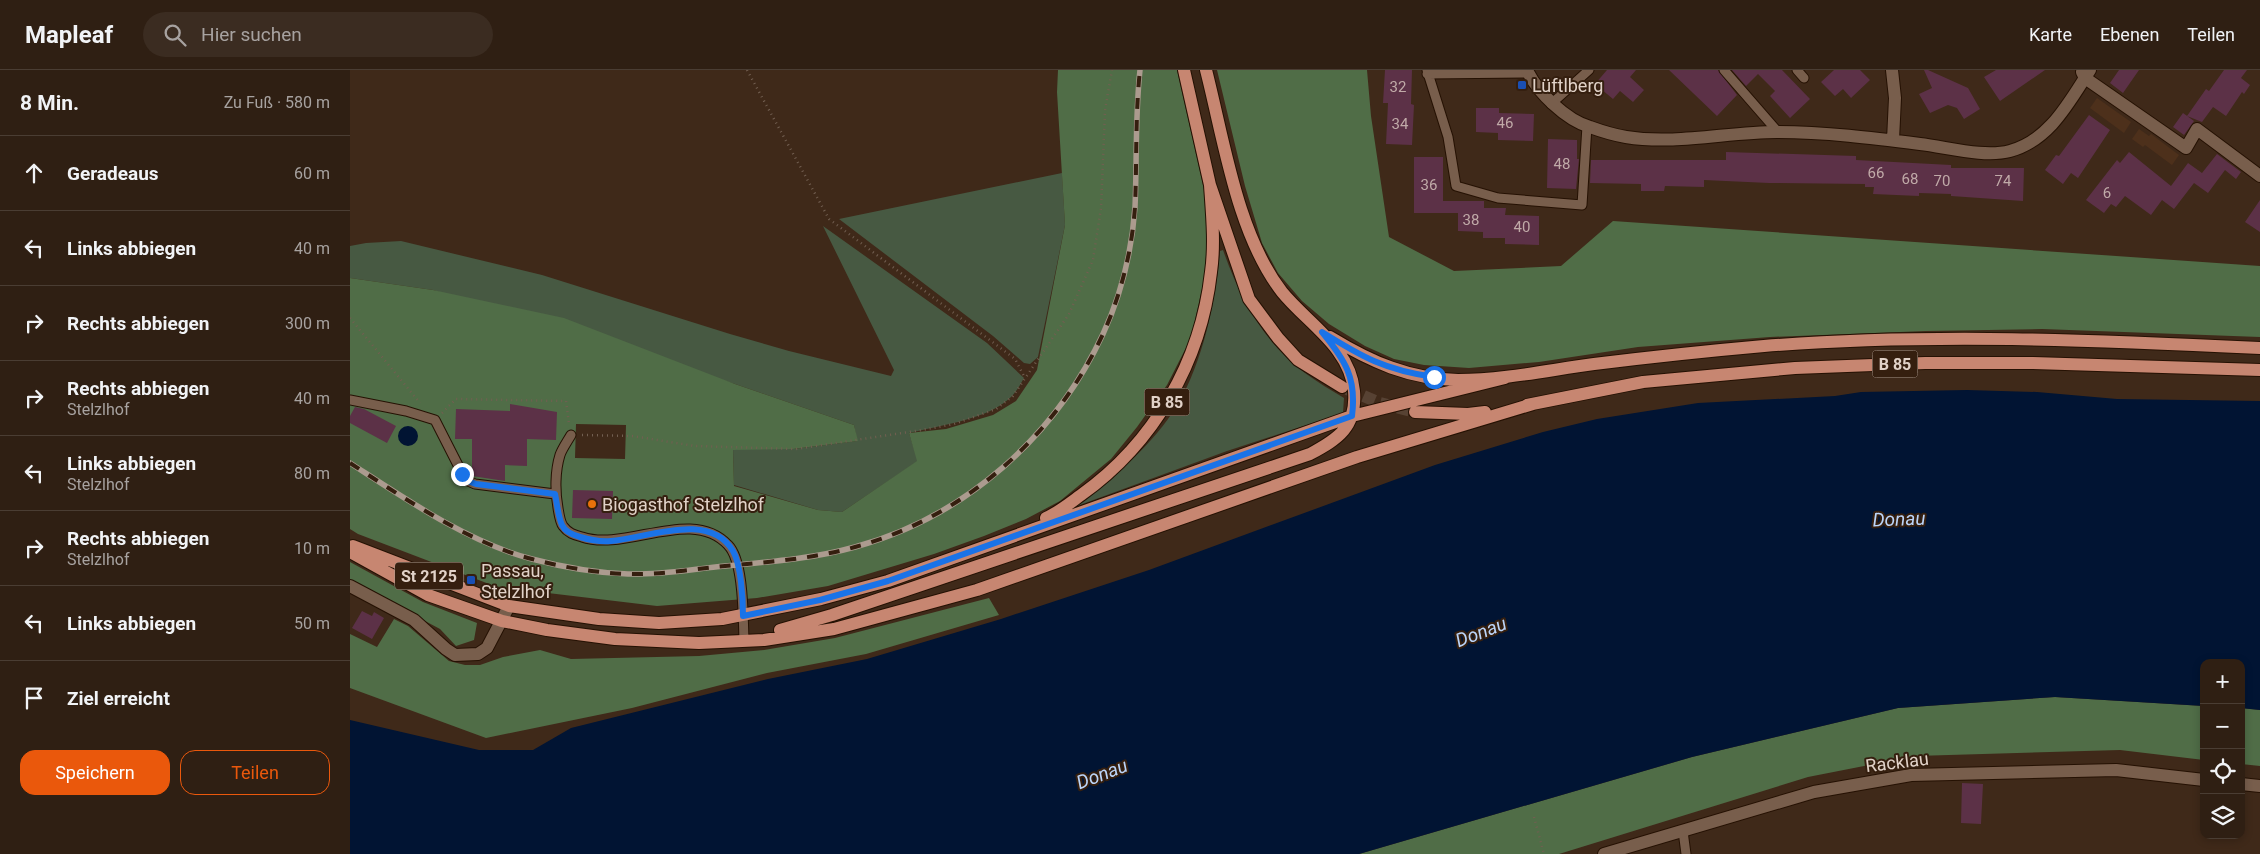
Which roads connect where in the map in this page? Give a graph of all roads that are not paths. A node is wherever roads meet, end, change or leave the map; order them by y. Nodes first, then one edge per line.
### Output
1 (1184, 70) edge
2 (1206, 70) edge
3 (1590, 70) edge
4 (1724, 70) edge
5 (1797, 70) edge
6 (1892, 70) edge
7 (1527, 71) edge
8 (1427, 72) edge
9 (2085, 73) edge
10 (1804, 78) dead end
11 (1551, 104) junction
12 (1587, 126) junction
13 (1778, 132) junction
14 (1893, 140) junction
15 (2260, 176) edge
16 (1210, 185) junction
17 (1322, 332) junction
18 (2260, 348) edge
19 (2260, 370) edge
20 (1505, 378) junction
21 (1342, 387) tunnel mouth
22 (350, 400) edge
23 (1533, 404) junction
24 (1415, 412) tunnel mouth
25 (1352, 416) junction
26 (570, 435) road end
27 (555, 494) junction
28 (996, 542) junction
29 (350, 545) edge
30 (350, 552) edge
31 (350, 586) edge
32 (509, 606) junction
33 (743, 616) junction
34 (502, 621) junction
35 (744, 640) junction
36 (2200, 780) edge
37 (2245, 784) edge
38 (2260, 786) edge
39 (1683, 831) junction
40 (1604, 854) edge
41 (1686, 854) edge

1 - 16 main road, B 85
2 - 17 main road, B 85
3 - 11 lane
4 - 13 lane
5 - 10 lane
6 - 14 street
7 - 8 lane
7 - 11 street
8 - 12 lane
9 - 14 street
9 - 15 street
11 - 12 street
12 - 13 street
13 - 14 street
16 - 21 main road, B 85
16 - 28 main road, B 85
17 - 20 main road, B 85
17 - 25 main road, B 85
18 - 20 main road, B 85
19 - 23 main road, B 85
20 - 25 main road
22 - 27 lane
23 - 24 main road, B 85
23 - 35 main road
25 - 28 main road
25 - 35 main road, B 85
26 - 27 lane
27 - 33 lane
28 - 33 main road
29 - 32 main road, St 2125
30 - 34 main road, St 2125
31 - 34 street
32 - 33 main road, St 2125
32 - 34 street
33 - 35 lane
34 - 35 main road, St 2125
36 - 39 street, Racklau
37 - 38 street
39 - 40 street, Racklau
39 - 41 lane

